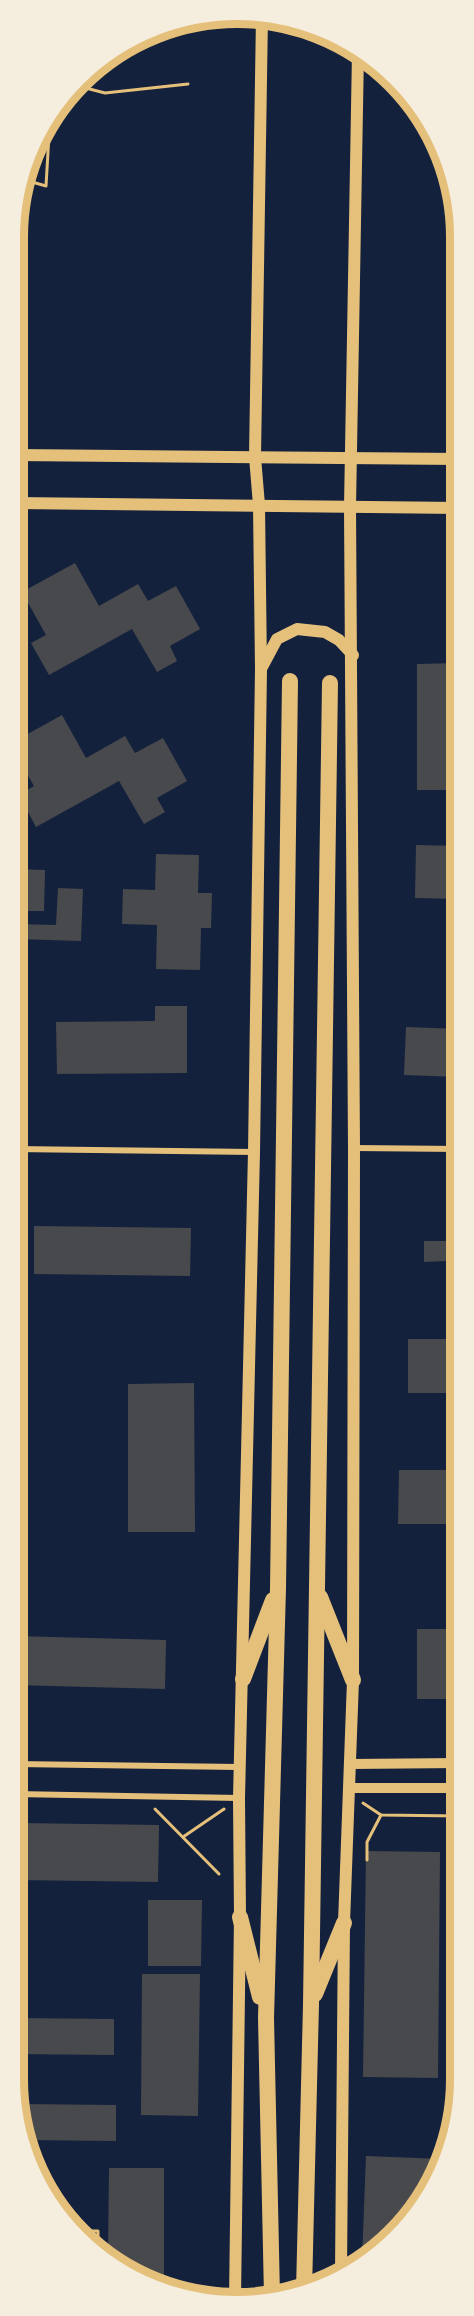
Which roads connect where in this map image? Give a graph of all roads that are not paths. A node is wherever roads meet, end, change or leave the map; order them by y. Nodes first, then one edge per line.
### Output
1 (262, 26) edge
2 (358, 62) edge
3 (24, 455) edge
4 (255, 457) junction
5 (352, 458) junction
6 (450, 459) edge
7 (24, 503) edge
8 (259, 506) junction
9 (350, 507) junction
10 (450, 508) edge
11 (353, 655) junction
12 (261, 669) junction
13 (291, 681) dead end
14 (330, 683) dead end
15 (354, 1148) junction
16 (24, 1149) edge
17 (450, 1149) edge
18 (254, 1152) junction
19 (317, 1587) junction
20 (278, 1588) junction
21 (243, 1679) junction
22 (353, 1680) junction
23 (450, 1763) edge
24 (24, 1764) edge
25 (351, 1764) junction
26 (240, 1767) junction
27 (350, 1788) junction
28 (450, 1788) edge
29 (24, 1794) edge
30 (239, 1798) junction
31 (240, 1917) junction
32 (344, 1923) junction
33 (311, 2004) junction
34 (266, 2019) junction
35 (341, 2265) edge
36 (304, 2281) edge
37 (272, 2289) edge
38 (235, 2292) edge

1 - 4 main road
2 - 5 main road
3 - 4 main road
4 - 5 main road
4 - 8 main road
5 - 6 main road
5 - 9 main road
7 - 8 main road
8 - 9 main road
8 - 12 main road
9 - 10 main road
9 - 11 main road
11 - 12 main road
11 - 15 main road
12 - 18 main road
13 - 20 highway
14 - 19 highway
15 - 17 street
15 - 22 main road
16 - 18 street
18 - 21 main road
19 - 22 highway
19 - 33 highway
20 - 21 highway
20 - 34 highway
21 - 26 main road
22 - 25 main road
23 - 25 street
24 - 26 street
25 - 27 main road
26 - 30 main road
27 - 28 street
27 - 32 main road
29 - 30 street
30 - 31 main road
31 - 34 highway
31 - 38 main road
32 - 33 highway
32 - 35 main road
33 - 36 highway
34 - 37 highway

